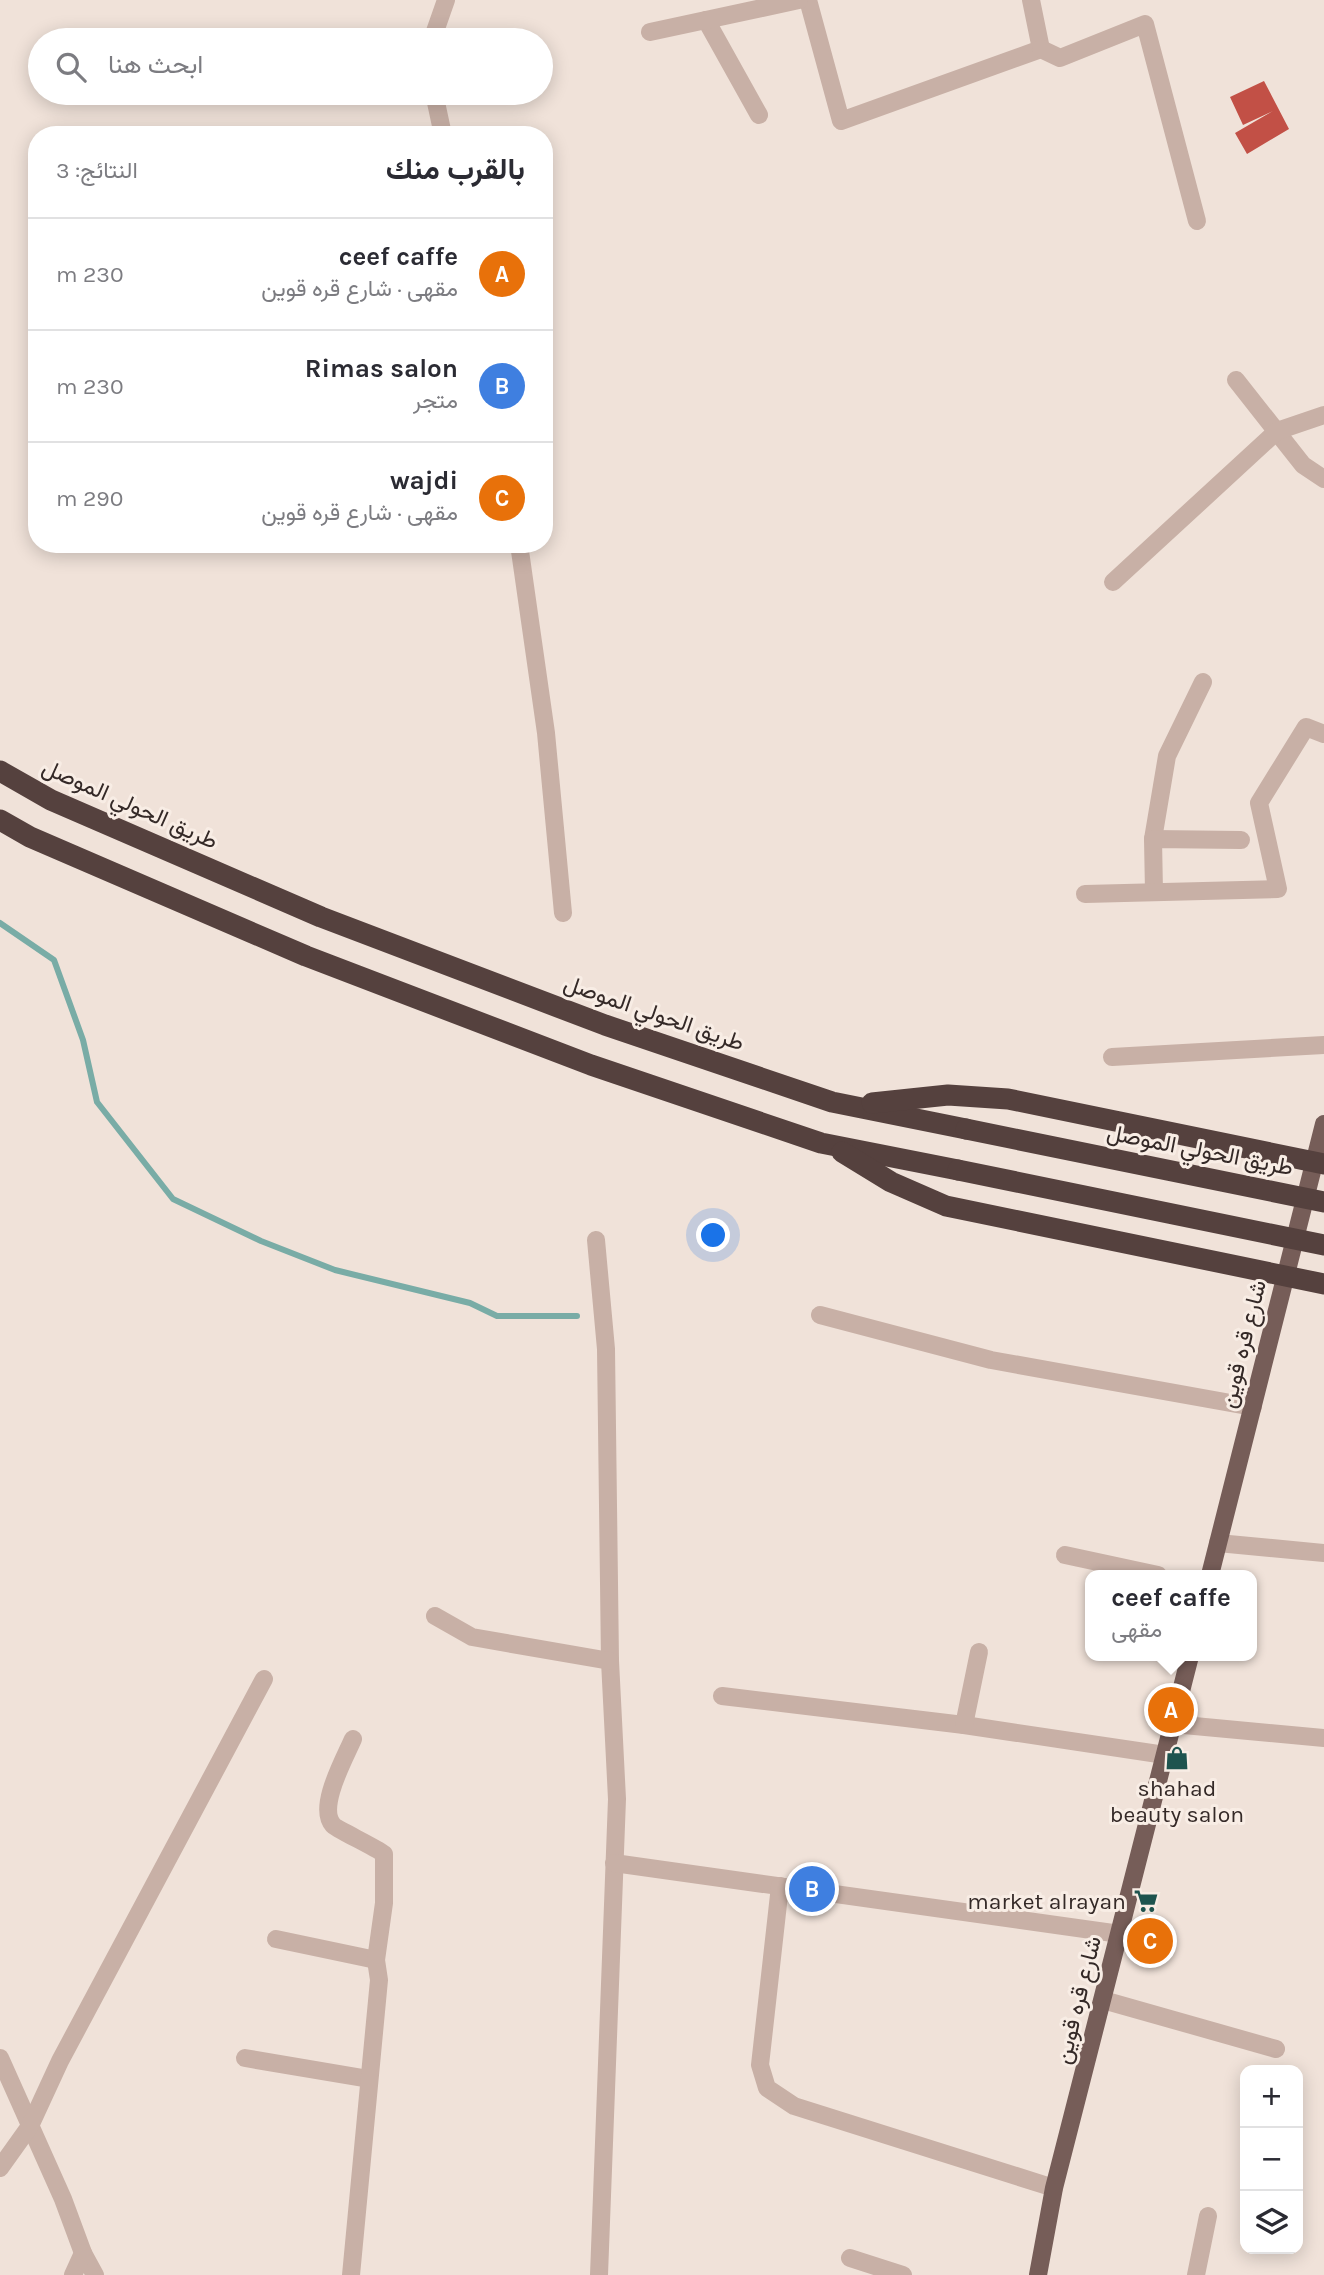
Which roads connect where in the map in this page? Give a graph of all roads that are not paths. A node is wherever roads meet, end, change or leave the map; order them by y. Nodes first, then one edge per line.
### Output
1 (446, 0) edge
2 (799, 0) edge
3 (808, 0) edge
4 (1031, 0) edge
5 (706, 20) junction
6 (436, 28) edge
7 (650, 32) dead end
8 (1041, 49) junction
9 (437, 105) edge
10 (759, 116) dead end
11 (441, 126) edge
12 (1197, 221) dead end
13 (1236, 380) dead end
14 (1324, 415) edge
15 (1277, 431) junction
16 (1324, 479) edge
17 (520, 553) edge
18 (1113, 582) dead end
19 (1203, 682) dead end
20 (1324, 734) edge
21 (0, 771) edge
22 (0, 820) edge
23 (1153, 839) junction
24 (1241, 840) dead end
25 (1154, 892) junction
26 (1085, 894) dead end
27 (563, 914) dead end
28 (1324, 1045) edge
29 (1112, 1057) dead end
30 (832, 1102) junction
31 (1324, 1124) edge
32 (821, 1143) junction
33 (1319, 1163) edge
34 (1324, 1202) edge
35 (596, 1240) dead end
36 (1324, 1245) edge
37 (1286, 1276) junction
38 (1324, 1284) edge
39 (820, 1315) dead end
40 (1253, 1407) junction
41 (1218, 1543) junction
42 (1324, 1553) edge
43 (1065, 1555) dead end
44 (1135, 1570) edge
45 (1211, 1570) edge
46 (435, 1616) dead end
47 (979, 1652) dead end
48 (610, 1661) junction
49 (1189, 1661) edge
50 (264, 1679) dead end
51 (722, 1696) dead end
52 (1172, 1724) junction
53 (964, 1725) junction
54 (1324, 1738) edge
55 (353, 1739) dead end
56 (1165, 1755) junction
57 (614, 1863) junction
58 (780, 1886) junction
59 (1120, 1934) junction
60 (276, 1939) dead end
61 (376, 1961) junction
62 (1103, 2000) junction
63 (1276, 2049) dead end
64 (0, 2058) edge
65 (245, 2058) dead end
66 (369, 2080) junction
67 (30, 2126) junction
68 (0, 2168) edge
69 (1054, 2188) junction
70 (1208, 2216) dead end
71 (83, 2253) junction
72 (850, 2258) dead end
73 (73, 2275) edge
74 (95, 2275) edge
75 (351, 2275) edge
76 (599, 2275) edge
77 (903, 2275) edge
78 (1038, 2275) edge
79 (1196, 2275) edge

1 - 6 street
2 - 5 street
3 - 8 street
4 - 8 street
5 - 7 street
5 - 10 street
8 - 12 street
9 - 11 street
13 - 15 street
14 - 15 street
15 - 16 street
15 - 18 street
17 - 27 street
19 - 23 street
20 - 25 street
21 - 30 highway, طريق الحولي الموصل
22 - 32 highway
23 - 24 street
23 - 25 street
25 - 26 street
28 - 29 street
30 - 33 highway
30 - 34 highway, طريق الحولي الموصل, bridge
31 - 33 main road, شارع قره قوين
32 - 36 highway, bridge
32 - 37 highway
33 - 37 main road, شارع قره قوين
35 - 48 street
37 - 38 highway
37 - 40 main road, شارع قره قوين
39 - 40 street
40 - 41 main road, شارع قره قوين
41 - 42 street
41 - 45 main road, شارع قره قوين
43 - 44 street
46 - 48 street
47 - 53 street
48 - 57 street
49 - 52 main road, شارع قره قوين
50 - 67 street
51 - 53 street
52 - 54 street
52 - 56 main road, شارع قره قوين
53 - 56 street
55 - 61 street
56 - 59 main road, شارع قره قوين
57 - 58 street
57 - 76 street
58 - 59 street
58 - 69 street
59 - 62 main road, شارع قره قوين
60 - 61 street
61 - 66 street
62 - 63 street
62 - 69 main road, شارع قره قوين
64 - 67 street
65 - 66 street
66 - 75 street
67 - 68 street
67 - 71 street
69 - 78 main road, شارع قره قوين
70 - 79 street
71 - 73 street
71 - 74 street
72 - 77 street

